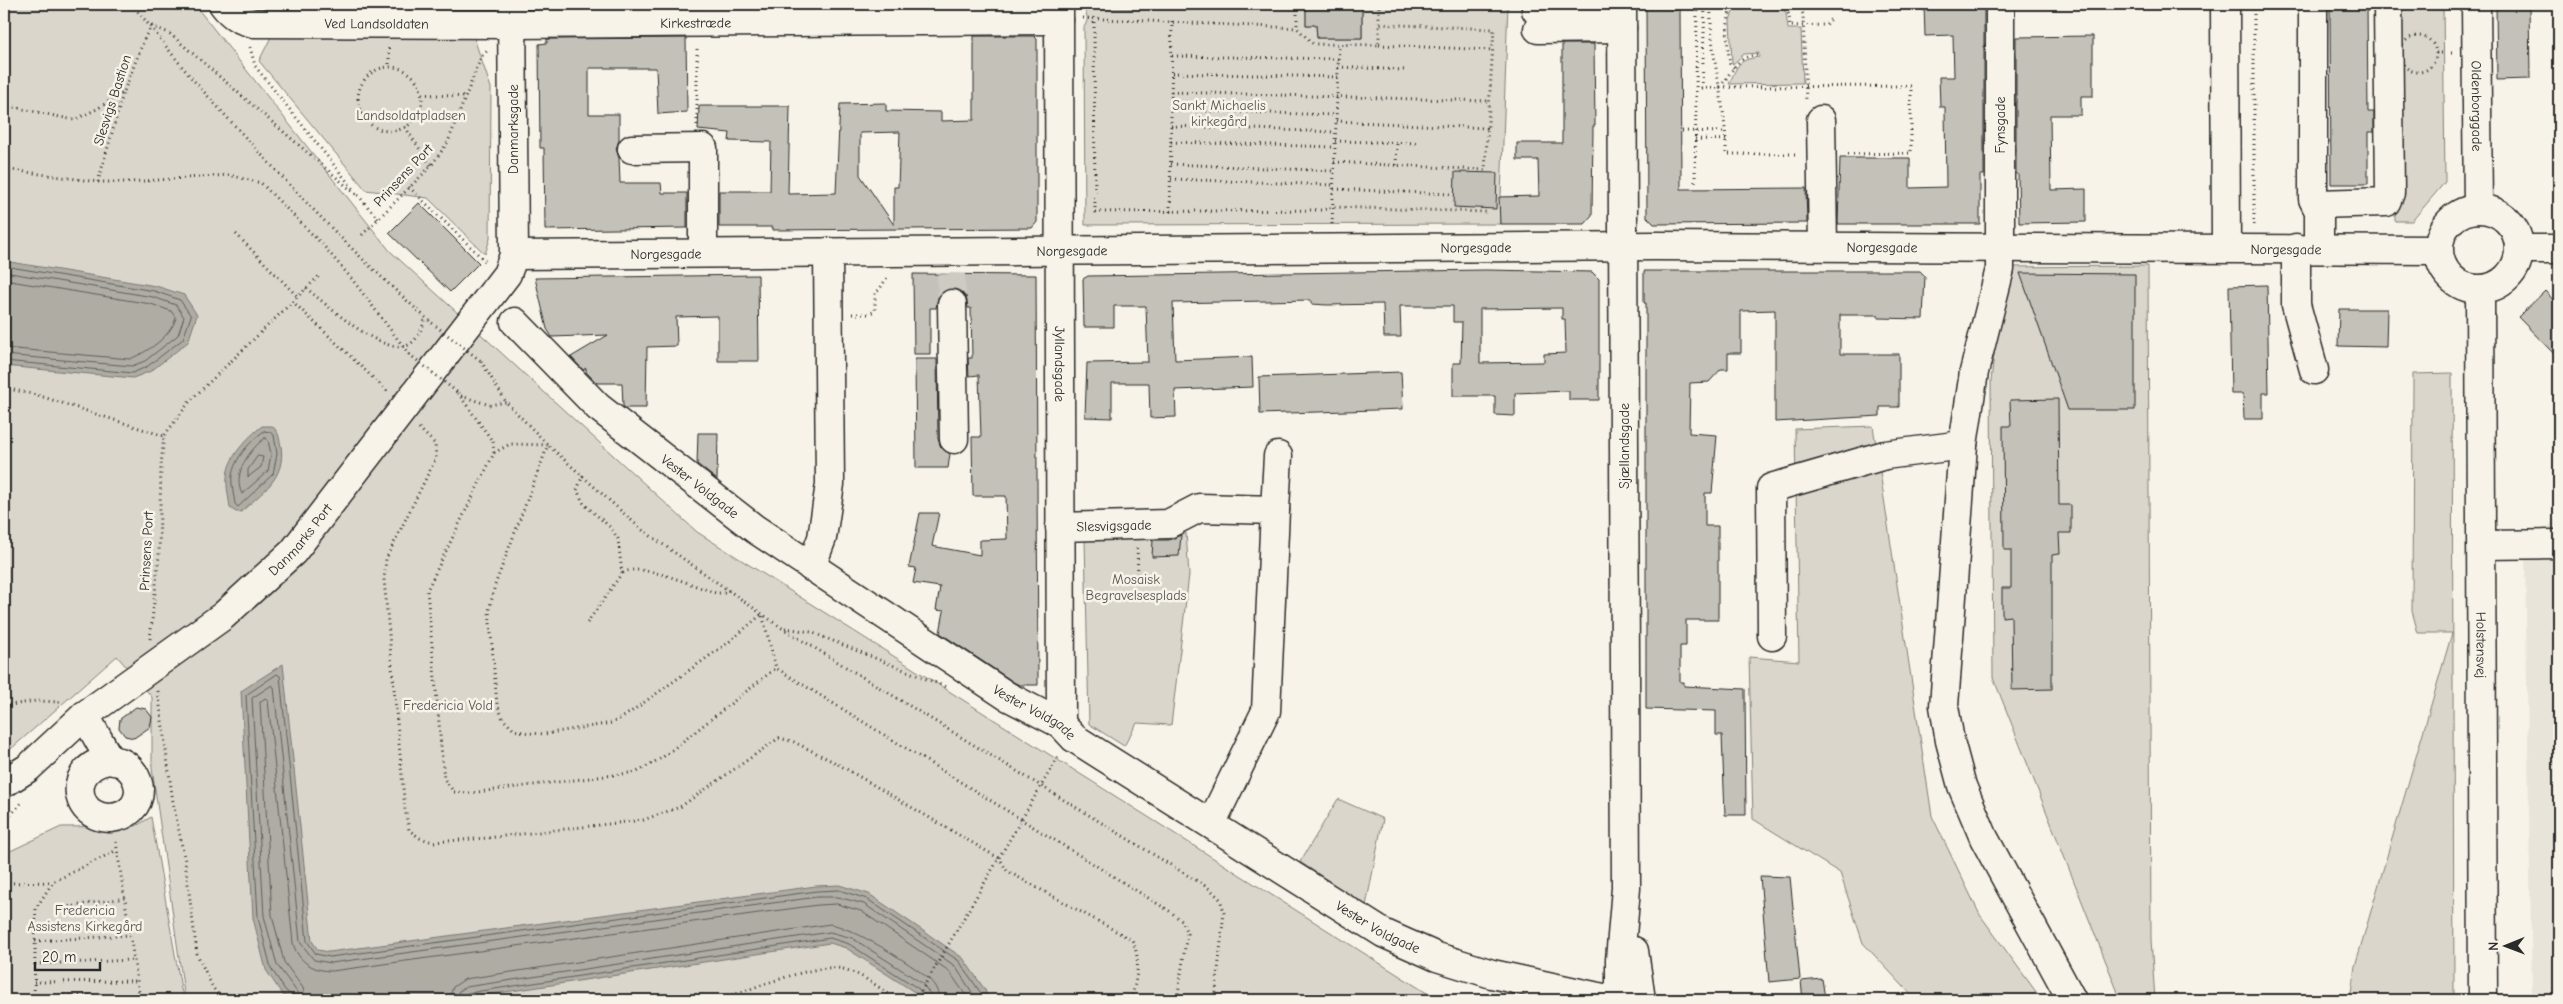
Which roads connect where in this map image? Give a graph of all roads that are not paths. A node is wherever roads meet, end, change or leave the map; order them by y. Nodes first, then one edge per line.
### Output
1 (2000, 4) edge
2 (2225, 4) edge
3 (2313, 4) edge
4 (2388, 4) edge
5 (2476, 4) edge
6 (232, 12) edge
7 (1059, 12) edge
8 (805, 13) edge
9 (1622, 13) edge
10 (512, 14) edge
11 (1537, 19) dead end
12 (1814, 116) road end
13 (632, 149) dead end
14 (2316, 204) junction
15 (2478, 209) junction
16 (1823, 246) junction
17 (2000, 246) junction
18 (1624, 248) junction
19 (2226, 248) junction
20 (2308, 248) junction
21 (2519, 249) junction
22 (2559, 249) edge
23 (2438, 250) junction
24 (1061, 251) junction
25 (828, 252) junction
26 (703, 253) junction
27 (510, 264) junction
28 (2480, 290) junction
29 (952, 304) tunnel mouth
30 (515, 322) dead end
31 (2314, 370) dead end
32 (954, 439) dead end
33 (1963, 446) junction
34 (1278, 456) dead end
35 (1275, 510) junction
36 (1060, 527) junction
37 (2559, 544) edge
38 (2482, 545) junction
39 (811, 567) junction
40 (1772, 636) dead end
41 (85, 714) junction
42 (1061, 724) junction
43 (112, 760) junction
44 (28, 768) junction
45 (4, 783) edge
46 (4, 803) edge
47 (1211, 824) junction
48 (1626, 888) junction
49 (1612, 1000) edge
50 (1620, 1000) edge
51 (1641, 1000) edge
52 (2072, 1000) edge
53 (2483, 1000) edge

1 - 17 street, Fynsgade
2 - 19 street
3 - 14 street
4 - 14 street
5 - 15 street, Oldenborggade
6 - 10 street, Ved Landsoldaten
7 - 8 street, Kirkestræde
7 - 24 street, Jyllandsgade
8 - 10 street, Kirkestræde
9 - 11 street
9 - 18 street, Sjællandsgade
10 - 27 street, Danmarksgade
12 - 16 street
13 - 26 street
14 - 20 street
15 - 21 street
15 - 23 street
16 - 17 street, Norgesgade
16 - 18 street, Norgesgade
17 - 19 street, Norgesgade
17 - 33 street, Fynsgade
18 - 24 street, Norgesgade
18 - 48 street, Sjællandsgade
19 - 20 street, Norgesgade
20 - 23 street, Norgesgade
20 - 31 street
21 - 22 street
21 - 28 street
23 - 28 street
24 - 25 street, Norgesgade
24 - 36 street, Jyllandsgade
25 - 26 street, Norgesgade
25 - 39 street
26 - 27 street, Norgesgade
27 - 41 street, Danmarks Port
28 - 38 street, Holstensvej
29 - 32 street
30 - 39 street, Vester Voldgade
33 - 40 street
33 - 52 street, Fynsgade
34 - 35 street
35 - 36 street, Slesvigsgade
35 - 47 street
36 - 42 street, Jyllandsgade
37 - 38 street
38 - 53 street, Holstensvej
39 - 42 street, Vester Voldgade
41 - 43 street
41 - 44 street, Danmarks Port
42 - 47 street, Vester Voldgade
43 - 43 street
44 - 45 street, Danmarks Port
44 - 46 street, Danmarks Port
47 - 49 street, Vester Voldgade
48 - 50 street, Sjællandsgade
48 - 51 street, Sjællandsgade

